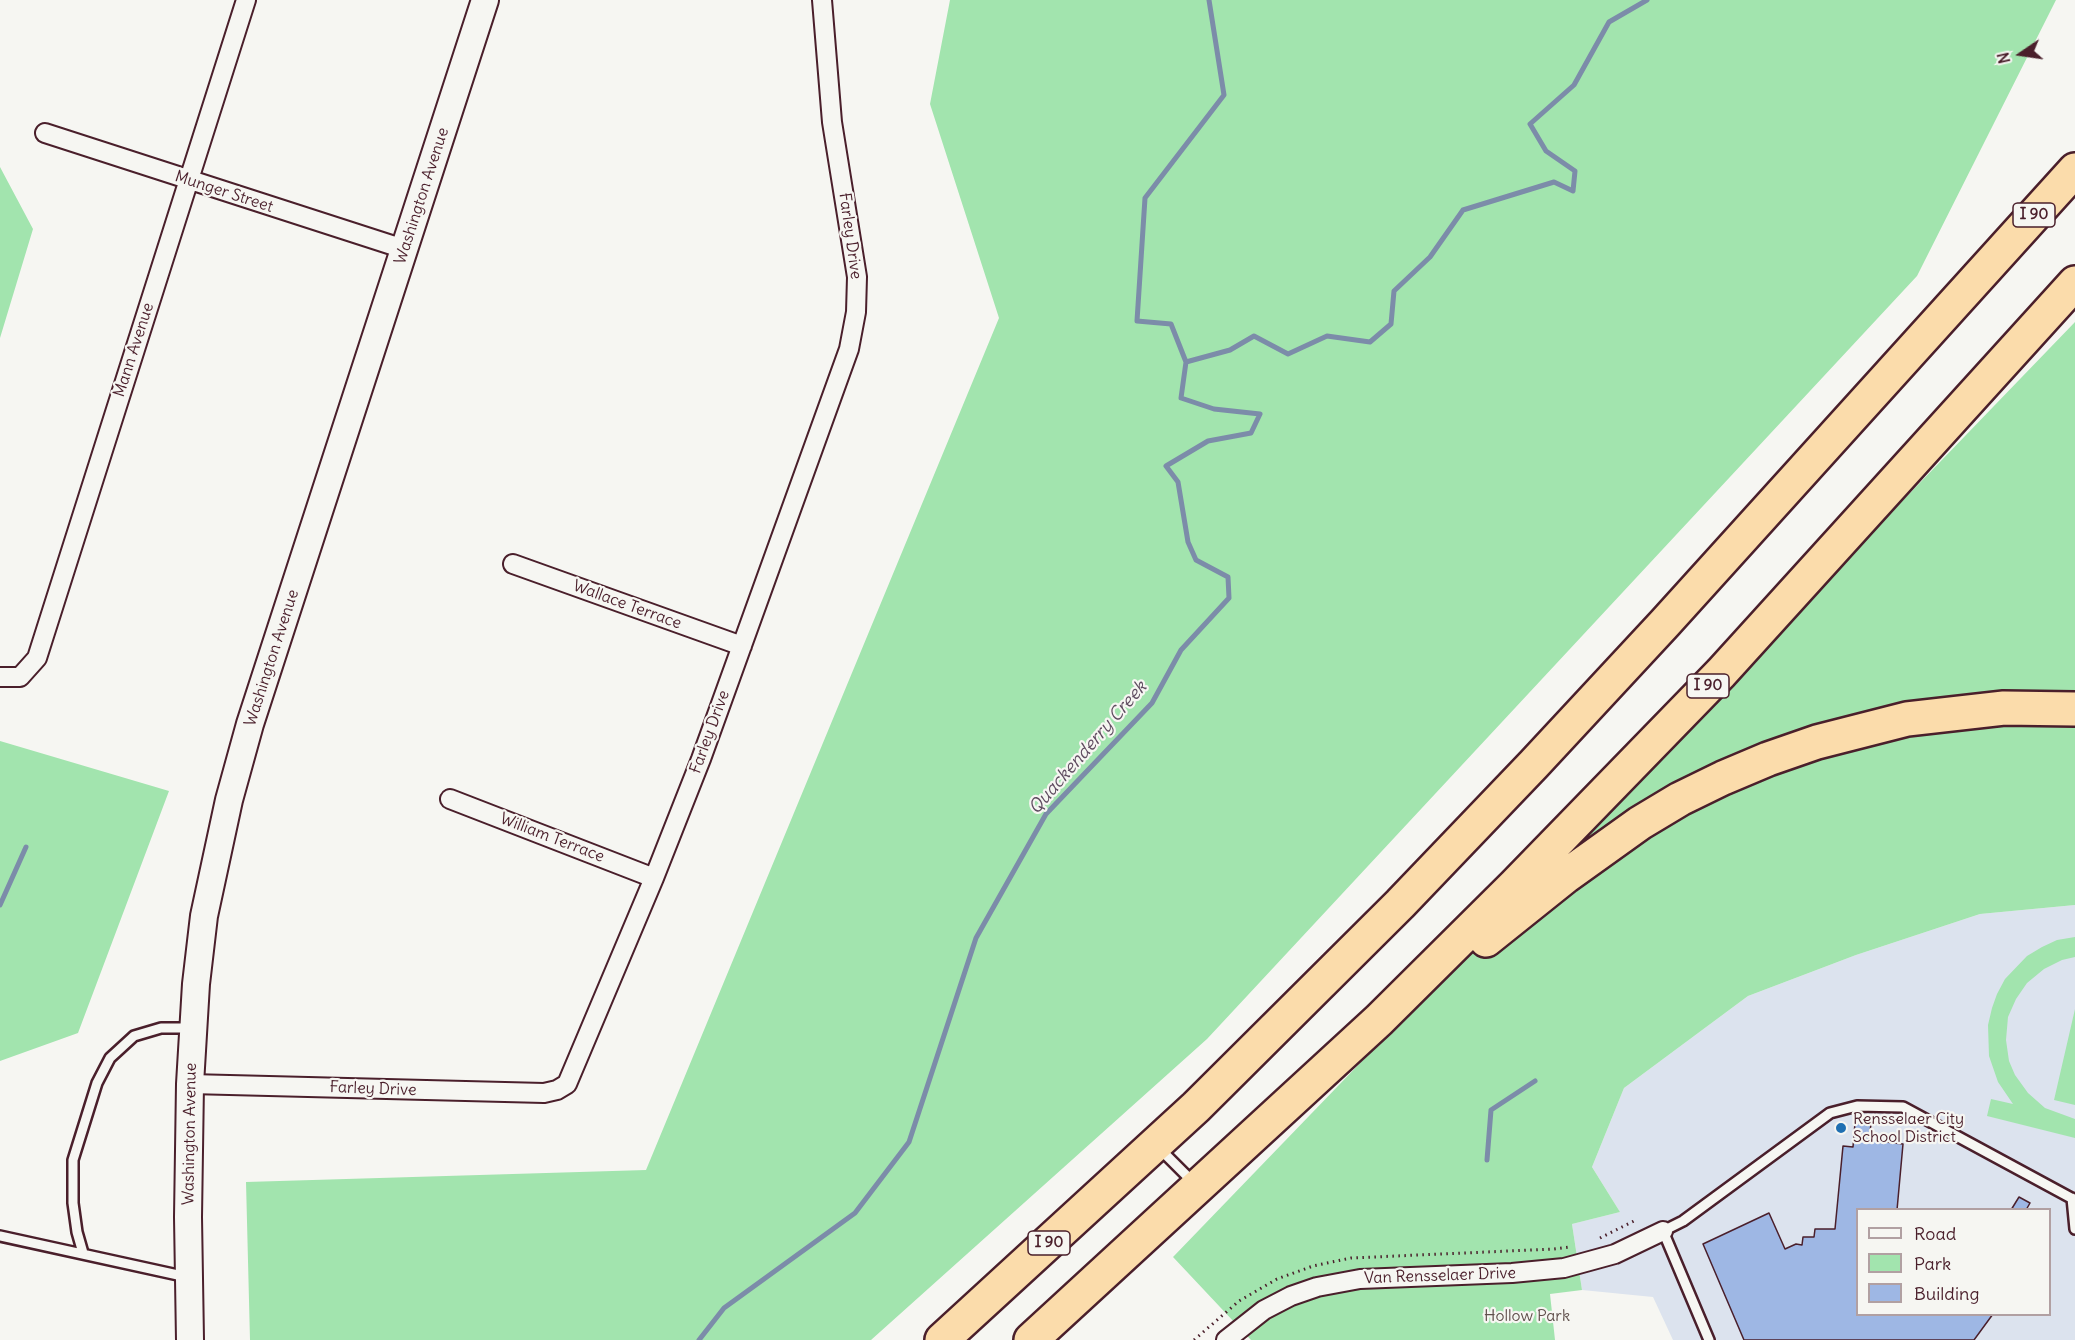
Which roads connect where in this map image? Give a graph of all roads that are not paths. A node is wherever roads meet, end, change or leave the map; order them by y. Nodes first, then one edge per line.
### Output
1 (246, 0) edge
2 (485, 0) edge
3 (822, 0) edge
4 (45, 133) dead end
5 (2075, 158) edge
6 (2075, 171) edge
7 (189, 180) junction
8 (404, 249) junction
9 (1994, 260) junction
10 (2075, 283) edge
11 (513, 564) dead end
12 (742, 646) junction
13 (0, 677) edge
14 (2075, 709) edge
15 (450, 799) dead end
16 (654, 878) junction
17 (193, 1028) junction
18 (1323, 1072) junction
19 (190, 1084) junction
20 (1156, 1144) junction
21 (1198, 1188) junction
22 (2073, 1199) edge
23 (2075, 1229) edge
24 (1663, 1231) junction
25 (0, 1236) edge
26 (83, 1253) junction
27 (189, 1278) junction
28 (190, 1340) edge
29 (942, 1340) edge
30 (1030, 1340) edge
31 (1226, 1340) edge
32 (1709, 1340) edge

1 - 7 street, Mann Avenue
2 - 8 street, Washington Avenue
3 - 12 street, Farley Drive
4 - 7 street, Munger Street
5 - 9 highway
6 - 9 highway, I 90
7 - 8 street, Munger Street
7 - 13 street, Mann Avenue
8 - 17 street, Washington Avenue
9 - 20 highway, I 90
10 - 18 highway, I 90
11 - 12 street, Wallace Terrace
12 - 16 street, Farley Drive
14 - 18 highway
15 - 16 street, William Terrace
16 - 19 street, Farley Drive
17 - 19 street, Washington Avenue
17 - 26 lane
18 - 21 highway, I 90
19 - 27 street, Washington Avenue
20 - 21 lane
20 - 29 highway, I 90
21 - 30 highway, I 90
22 - 23 lane
22 - 24 lane
24 - 31 street, Van Rensselaer Drive
24 - 32 lane
25 - 26 lane
26 - 27 lane
27 - 28 street, Washington Avenue

